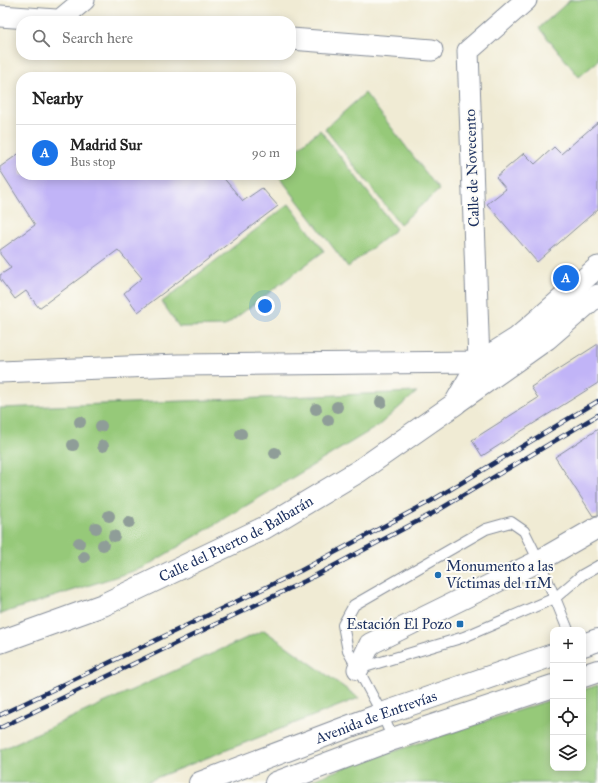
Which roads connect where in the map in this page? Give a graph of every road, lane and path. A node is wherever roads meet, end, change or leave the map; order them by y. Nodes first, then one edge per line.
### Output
1 (84, 0) edge
2 (526, 0) edge
3 (0, 16) edge
4 (70, 16) edge
5 (16, 17) edge
6 (296, 39) edge
7 (432, 50) dead end
8 (598, 267) edge
9 (598, 295) edge
10 (479, 362) junction
11 (0, 372) edge
12 (455, 404) junction
13 (598, 527) edge
14 (539, 560) junction
15 (598, 566) edge
16 (555, 598) junction
17 (567, 627) edge
18 (598, 640) edge
19 (0, 642) edge
20 (586, 644) edge
21 (550, 656) edge
22 (358, 669) junction
23 (598, 671) edge
24 (586, 675) edge
25 (550, 687) edge
26 (382, 714) junction
27 (393, 739) junction
28 (200, 783) edge
29 (276, 783) edge

1 - 4 street
2 - 10 street, Calle de Novecento
3 - 5 street
6 - 7 street
8 - 10 street, Calle del Puerto de Balbarán
9 - 12 street, Calle del Puerto de Balbarán
10 - 11 street
10 - 12 main road, Calle del Puerto de Balbarán
12 - 19 main road, Calle del Puerto de Balbarán
13 - 14 street
14 - 16 lane
14 - 22 street
14 - 22 lane
15 - 16 lane
16 - 17 lane
16 - 22 lane
18 - 20 main road
21 - 26 main road, Avenida de Entrevías
22 - 26 lane
23 - 24 main road
25 - 27 main road, Avenida de Entrevías
26 - 27 lane
26 - 28 main road, Avenida de Entrevías
27 - 29 main road, Avenida de Entrevías

